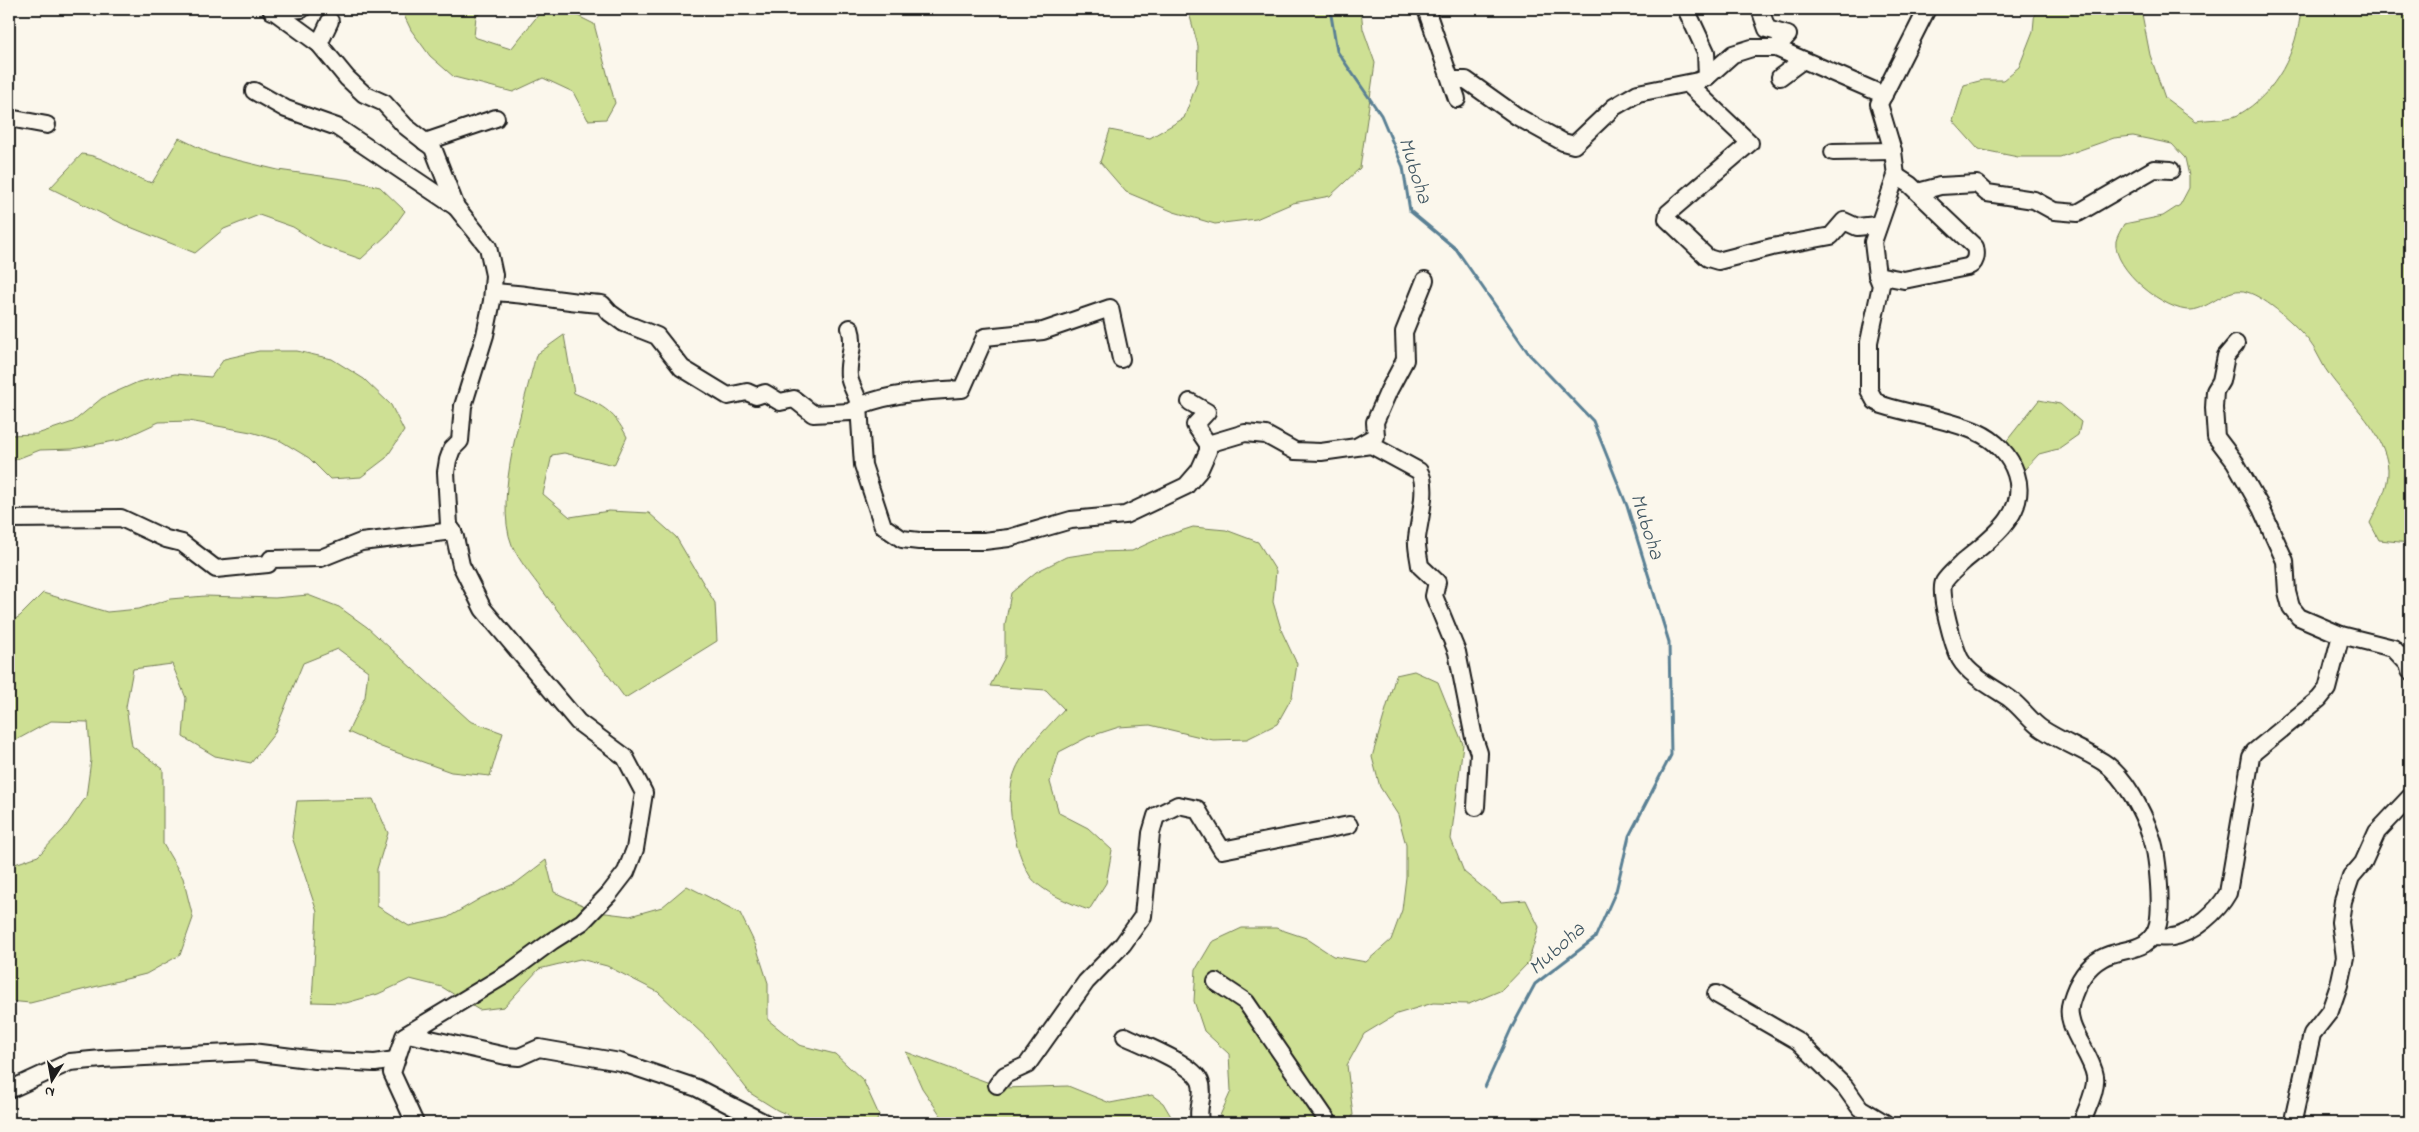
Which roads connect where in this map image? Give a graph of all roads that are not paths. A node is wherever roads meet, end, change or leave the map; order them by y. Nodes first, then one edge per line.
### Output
1 (302, 9) edge
2 (1426, 9) edge
3 (1686, 9) edge
4 (1760, 9) edge
5 (1927, 9) edge
6 (272, 10) edge
7 (330, 21) dead end
8 (319, 44) junction
9 (1776, 48) junction
10 (1803, 60) junction
11 (1780, 76) dead end
12 (1707, 77) junction
13 (1451, 80) junction
14 (1688, 84) junction
15 (254, 91) dead end
16 (1884, 95) junction
17 (1457, 99) dead end
18 (9, 118) edge
19 (496, 118) dead end
20 (47, 125) dead end
21 (425, 142) junction
22 (1893, 151) junction
23 (1833, 152) dead end
24 (2170, 170) dead end
25 (1896, 176) junction
26 (1918, 192) junction
27 (456, 207) junction
28 (1877, 225) junction
29 (1877, 275) junction
30 (1425, 280) dead end
31 (493, 292) junction
32 (850, 328) dead end
33 (2236, 344) dead end
34 (1121, 359) dead end
35 (1190, 402) dead end
36 (859, 406) junction
37 (1208, 444) junction
38 (1351, 449) junction
39 (9, 519) edge
40 (454, 531) junction
41 (2341, 635) junction
42 (2410, 671) edge
43 (2410, 797) edge
44 (1476, 807) dead end
45 (1349, 825) dead end
46 (2152, 936) junction
47 (1216, 982) dead end
48 (1716, 994) dead end
49 (408, 1034) junction
50 (1125, 1036) dead end
51 (395, 1060) junction
52 (997, 1085) dead end
53 (9, 1090) edge
54 (415, 1123) edge
55 (765, 1123) edge
56 (1201, 1123) edge
57 (1328, 1123) edge
58 (1885, 1123) edge
59 (2082, 1123) edge
60 (2296, 1123) edge

1 - 6 street
2 - 13 street
3 - 12 street
4 - 9 street
5 - 16 street
6 - 8 street
7 - 8 street
8 - 21 street
9 - 10 street
9 - 12 street
10 - 11 street
10 - 16 street
12 - 14 street
13 - 14 street
13 - 17 street
14 - 28 street
15 - 27 street
16 - 22 street
18 - 20 street
19 - 21 street
21 - 27 street
22 - 23 street
22 - 25 street
24 - 26 street
25 - 26 street
25 - 28 street
26 - 29 street
27 - 31 street
28 - 29 street
29 - 46 street
30 - 38 street
31 - 36 street
31 - 40 street
32 - 36 street
33 - 41 street
34 - 36 street
35 - 37 street
36 - 37 street
37 - 38 street
38 - 44 street
39 - 40 street
40 - 49 street
41 - 42 street
41 - 46 street
43 - 60 street
45 - 52 street
46 - 59 street
47 - 57 street
48 - 58 street
49 - 51 street
49 - 55 street
50 - 56 street
51 - 53 street
51 - 54 street

